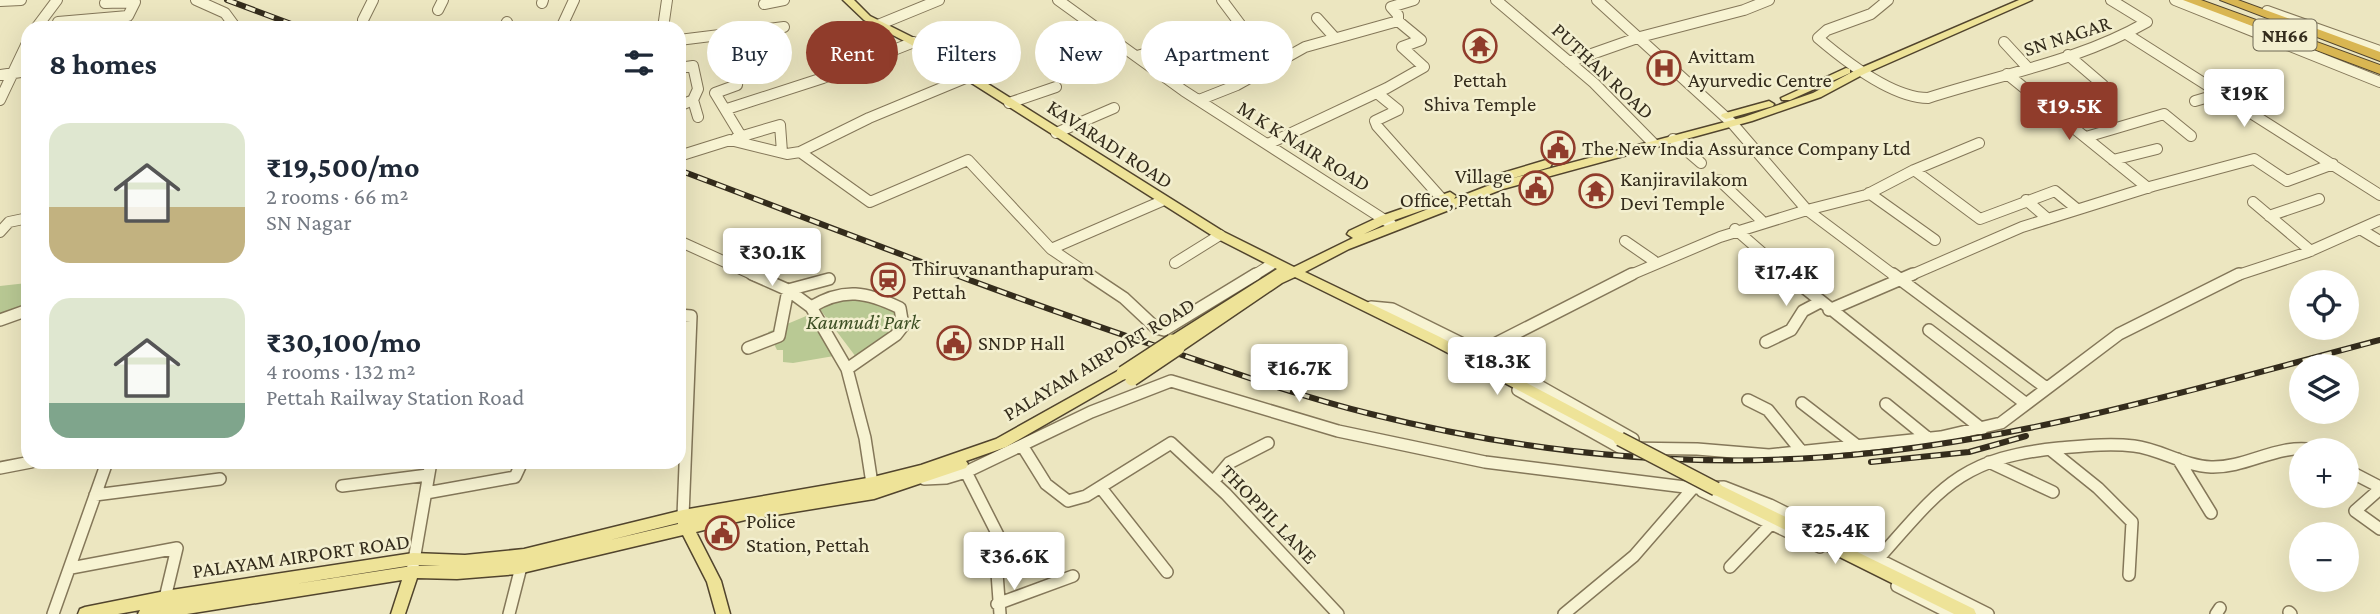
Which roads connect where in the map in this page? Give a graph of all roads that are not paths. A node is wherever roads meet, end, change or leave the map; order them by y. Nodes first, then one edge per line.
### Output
1 (20, 0) edge
2 (57, 0) edge
3 (107, 0) edge
4 (197, 0) edge
5 (373, 0) edge
6 (443, 0) edge
7 (574, 0) edge
8 (667, 0) edge
9 (784, 0) edge
10 (848, 0) edge
11 (939, 0) edge
12 (1058, 0) edge
13 (1222, 0) edge
14 (1383, 0) edge
15 (1414, 0) edge
16 (1496, 0) edge
17 (1597, 0) edge
18 (1769, 0) edge
19 (1888, 0) edge
20 (2006, 0) edge
21 (2027, 0) edge
22 (2111, 0) edge
23 (2175, 0) edge
24 (2189, 0) edge
25 (2226, 0) edge
26 (2238, 0) edge
27 (0, 1) edge
28 (764, 4) dead end
29 (2206, 6) edge
30 (1391, 7) junction
31 (438, 10) dead end
32 (140, 15) dead end
33 (128, 16) junction
34 (1317, 18) dead end
35 (363, 20) dead end
36 (41, 21) edge
37 (70, 21) edge
38 (231, 21) edge
39 (564, 21) edge
40 (664, 21) edge
41 (873, 21) edge
42 (888, 21) edge
43 (1398, 21) junction
44 (2128, 35) junction
45 (707, 37) edge
46 (1640, 37) junction
47 (1335, 38) junction
48 (686, 39) edge
49 (2004, 42) dead end
50 (912, 44) edge
51 (2380, 51) edge
52 (2068, 55) junction
53 (1137, 56) junction
54 (2380, 57) edge
55 (21, 58) edge
56 (1569, 62) junction
57 (686, 67) edge
58 (2028, 68) junction
59 (2380, 68) edge
60 (1856, 69) junction
61 (15, 72) junction
62 (21, 72) edge
63 (2007, 74) junction
64 (0, 75) edge
65 (2380, 79) edge
66 (737, 84) edge
67 (951, 84) edge
68 (979, 84) edge
69 (2103, 85) dead end
70 (1056, 87) dead end
71 (1377, 93) junction
72 (2219, 94) junction
73 (0, 100) edge
74 (693, 100) junction
75 (1199, 100) junction
76 (2195, 101) dead end
77 (686, 103) edge
78 (1009, 103) junction
79 (1114, 108) dead end
80 (727, 109) junction
81 (698, 117) dead end
82 (1728, 119) junction
83 (1056, 132) junction
84 (2191, 136) dead end
85 (2086, 137) junction
86 (736, 138) junction
87 (1673, 139) junction
88 (1650, 140) junction
89 (1268, 144) junction
90 (1979, 144) dead end
91 (2157, 149) dead end
92 (782, 152) junction
93 (800, 152) junction
94 (686, 154) edge
95 (2113, 160) junction
96 (1701, 163) dead end
97 (2333, 164) junction
98 (1913, 170) junction
99 (1719, 180) dead end
100 (2148, 188) junction
101 (1869, 193) junction
102 (2380, 195) edge
103 (1442, 199) junction
104 (2319, 199) dead end
105 (2026, 200) junction
106 (1162, 201) junction
107 (2253, 202) dead end
108 (2077, 209) junction
109 (1807, 210) junction
110 (2269, 216) junction
111 (2048, 219) junction
112 (1761, 220) junction
113 (2380, 220) edge
114 (5, 222) edge
115 (1389, 222) junction
116 (1735, 229) junction
117 (2360, 229) junction
118 (0, 232) edge
119 (1220, 235) junction
120 (1935, 240) dead end
121 (1625, 241) dead end
122 (2380, 241) edge
123 (686, 244) edge
124 (1051, 249) junction
125 (2311, 251) junction
126 (1654, 261) junction
127 (1175, 263) dead end
128 (1272, 264) junction
129 (1292, 271) junction
130 (1898, 278) junction
131 (829, 279) dead end
132 (788, 290) junction
133 (1825, 306) junction
134 (811, 307) junction
135 (1376, 310) junction
136 (21, 312) edge
137 (686, 316) edge
138 (0, 320) edge
139 (1930, 330) dead end
140 (1766, 342) dead end
141 (1175, 345) junction
142 (748, 348) dead end
143 (1479, 352) junction
144 (847, 369) junction
145 (1128, 376) junction
146 (2045, 387) junction
147 (1748, 400) dead end
148 (1802, 402) dead end
149 (2025, 403) junction
150 (1886, 404) dead end
151 (1982, 429) junction
152 (1929, 439) junction
153 (1268, 443) dead end
154 (1023, 447) junction
155 (1647, 447) junction
156 (1859, 447) junction
157 (2289, 447) edge
158 (2052, 451) junction
159 (1801, 452) junction
160 (2178, 459) junction
161 (1989, 462) junction
162 (686, 463) edge
163 (21, 464) edge
164 (0, 468) edge
165 (104, 469) edge
166 (425, 469) edge
167 (430, 469) edge
168 (519, 469) edge
169 (686, 469) edge
170 (967, 472) junction
171 (2359, 477) edge
172 (220, 479) dead end
173 (924, 479) junction
174 (1213, 482) junction
175 (342, 486) dead end
176 (873, 488) junction
177 (1101, 488) junction
178 (1693, 488) junction
179 (2380, 488) edge
180 (2053, 492) dead end
181 (426, 493) junction
182 (95, 495) junction
183 (2211, 513) dead end
184 (684, 522) junction
185 (1772, 524) junction
186 (2380, 529) edge
187 (1004, 547) dead end
188 (1879, 558) junction
189 (412, 565) junction
190 (521, 567) junction
191 (1730, 567) dead end
192 (71, 568) junction
193 (1167, 572) dead end
194 (997, 573) dead end
195 (2129, 575) dead end
196 (1073, 576) dead end
197 (165, 598) junction
198 (999, 609) edge
199 (53, 614) edge
200 (85, 614) edge
201 (145, 614) edge
202 (398, 614) edge
203 (509, 614) edge
204 (723, 614) edge
205 (1338, 614) edge
206 (1564, 614) edge
207 (1952, 614) edge
208 (1969, 614) edge
209 (1988, 614) edge

1 - 27 street
2 - 36 street
3 - 33 street
4 - 38 street
5 - 35 street
6 - 31 street
7 - 39 street
8 - 40 street
9 - 28 street
10 - 41 main road, KAVARADI ROAD
11 - 42 street
12 - 53 street, M K K NAIR ROAD
13 - 53 street
14 - 30 street
15 - 30 street
16 - 56 street, PUTHAN ROAD
17 - 46 street
18 - 46 street
19 - 60 street, SN NAGAR
20 - 60 main road, PALAYAM AIRPORT ROAD
21 - 60 main road, PALAYAM AIRPORT ROAD
22 - 44 street
23 - 29 street
24 - 59 highway, NH66
25 - 54 highway
26 - 51 street
29 - 59 highway, NH66
29 - 65 highway
29 - 65 street
30 - 43 street
32 - 33 street
33 - 37 street
34 - 47 street
43 - 47 street
43 - 71 street
44 - 52 street, SN NAGAR
44 - 72 street
45 - 48 street
46 - 56 street
46 - 82 street
47 - 75 street
49 - 58 street
50 - 80 street
52 - 58 street, SN NAGAR
52 - 69 street
53 - 75 street, M K K NAIR ROAD
55 - 61 street
56 - 88 street, PUTHAN ROAD
57 - 74 street
58 - 63 street, SN NAGAR
60 - 63 street, SN NAGAR
60 - 82 main road, PALAYAM AIRPORT ROAD
61 - 62 street
61 - 64 street
61 - 73 street
63 - 85 street
66 - 80 street
67 - 93 street
68 - 78 main road, KAVARADI ROAD
70 - 78 street
71 - 89 street
71 - 103 street
72 - 76 street
72 - 97 street
74 - 77 street
74 - 81 street
75 - 89 street, M K K NAIR ROAD
78 - 83 main road, KAVARADI ROAD
79 - 83 street
80 - 86 street
82 - 87 main road, PALAYAM AIRPORT ROAD
82 - 88 main road, PALAYAM AIRPORT ROAD
82 - 109 street
83 - 106 main road, KAVARADI ROAD
84 - 85 street
85 - 95 street
86 - 92 street
86 - 92 street
86 - 94 street
87 - 88 main road, PALAYAM AIRPORT ROAD
87 - 96 street
88 - 103 main road, PALAYAM AIRPORT ROAD
88 - 115 main road, PALAYAM AIRPORT ROAD
89 - 115 street, M K K NAIR ROAD
90 - 98 street
91 - 95 street
92 - 93 street
93 - 124 street
95 - 100 street
97 - 100 street
97 - 102 street
98 - 101 street
98 - 105 street
99 - 112 street
100 - 108 street
101 - 109 street
101 - 120 street
103 - 115 main road, PALAYAM AIRPORT ROAD
104 - 110 street
105 - 108 street
105 - 111 street
106 - 119 main road, KAVARADI ROAD
106 - 124 street
107 - 110 street
108 - 111 street
109 - 112 street
109 - 130 street
110 - 125 street
111 - 130 street
112 - 116 street
113 - 117 street
114 - 118 street
115 - 129 main road, PALAYAM AIRPORT ROAD
115 - 129 main road, PALAYAM AIRPORT ROAD
116 - 126 street
116 - 133 street
117 - 122 street
117 - 125 street
119 - 127 street
119 - 128 main road, KAVARADI ROAD
121 - 126 street
123 - 132 street
124 - 128 street
125 - 146 street
126 - 143 street
128 - 129 main road, KAVARADI ROAD
129 - 135 main road, KAVARADI ROAD
129 - 141 main road, PALAYAM AIRPORT ROAD
129 - 141 main road, PALAYAM AIRPORT ROAD
130 - 133 street
130 - 146 street
131 - 132 street
132 - 134 street
132 - 142 street
133 - 140 street
133 - 151 street
134 - 144 street
134 - 144 street
135 - 143 street
135 - 155 street
135 - 208 main road, KAVARADI ROAD, bridge
136 - 138 street
137 - 162 street
139 - 149 street
141 - 145 main road, bridge
143 - 155 street
144 - 176 street
145 - 173 main road, PALAYAM AIRPORT ROAD
145 - 176 main road, PALAYAM AIRPORT ROAD
146 - 149 street
147 - 159 street
148 - 156 street
149 - 151 street
150 - 152 street
151 - 152 street
152 - 156 street
153 - 174 street
154 - 170 street
154 - 177 street
154 - 178 street
155 - 159 street
156 - 159 street
157 - 160 street
158 - 160 street
158 - 161 street
158 - 195 street
160 - 183 street
161 - 180 street
161 - 188 street
163 - 164 street
165 - 182 street
166 - 175 street
167 - 181 street
168 - 181 street
169 - 184 street
170 - 173 street
170 - 187 street
171 - 179 street
172 - 182 street
173 - 176 main road, PALAYAM AIRPORT ROAD
174 - 177 street, THOPPIL LANE
174 - 205 street, THOPPIL LANE
176 - 184 main road, PALAYAM AIRPORT ROAD
177 - 193 street
178 - 185 street
178 - 188 street
178 - 206 street
179 - 186 street
181 - 189 street
182 - 192 street
184 - 189 main road, PALAYAM AIRPORT ROAD
184 - 190 main road, PALAYAM AIRPORT ROAD
184 - 204 main road
185 - 191 street
185 - 207 street
188 - 209 street
189 - 190 main road, PALAYAM AIRPORT ROAD
189 - 197 main road, PALAYAM AIRPORT ROAD
189 - 201 main road, PALAYAM AIRPORT ROAD
189 - 202 main road
190 - 203 street
192 - 197 street
192 - 199 street
194 - 198 street
196 - 198 street
197 - 200 main road, PALAYAM AIRPORT ROAD

